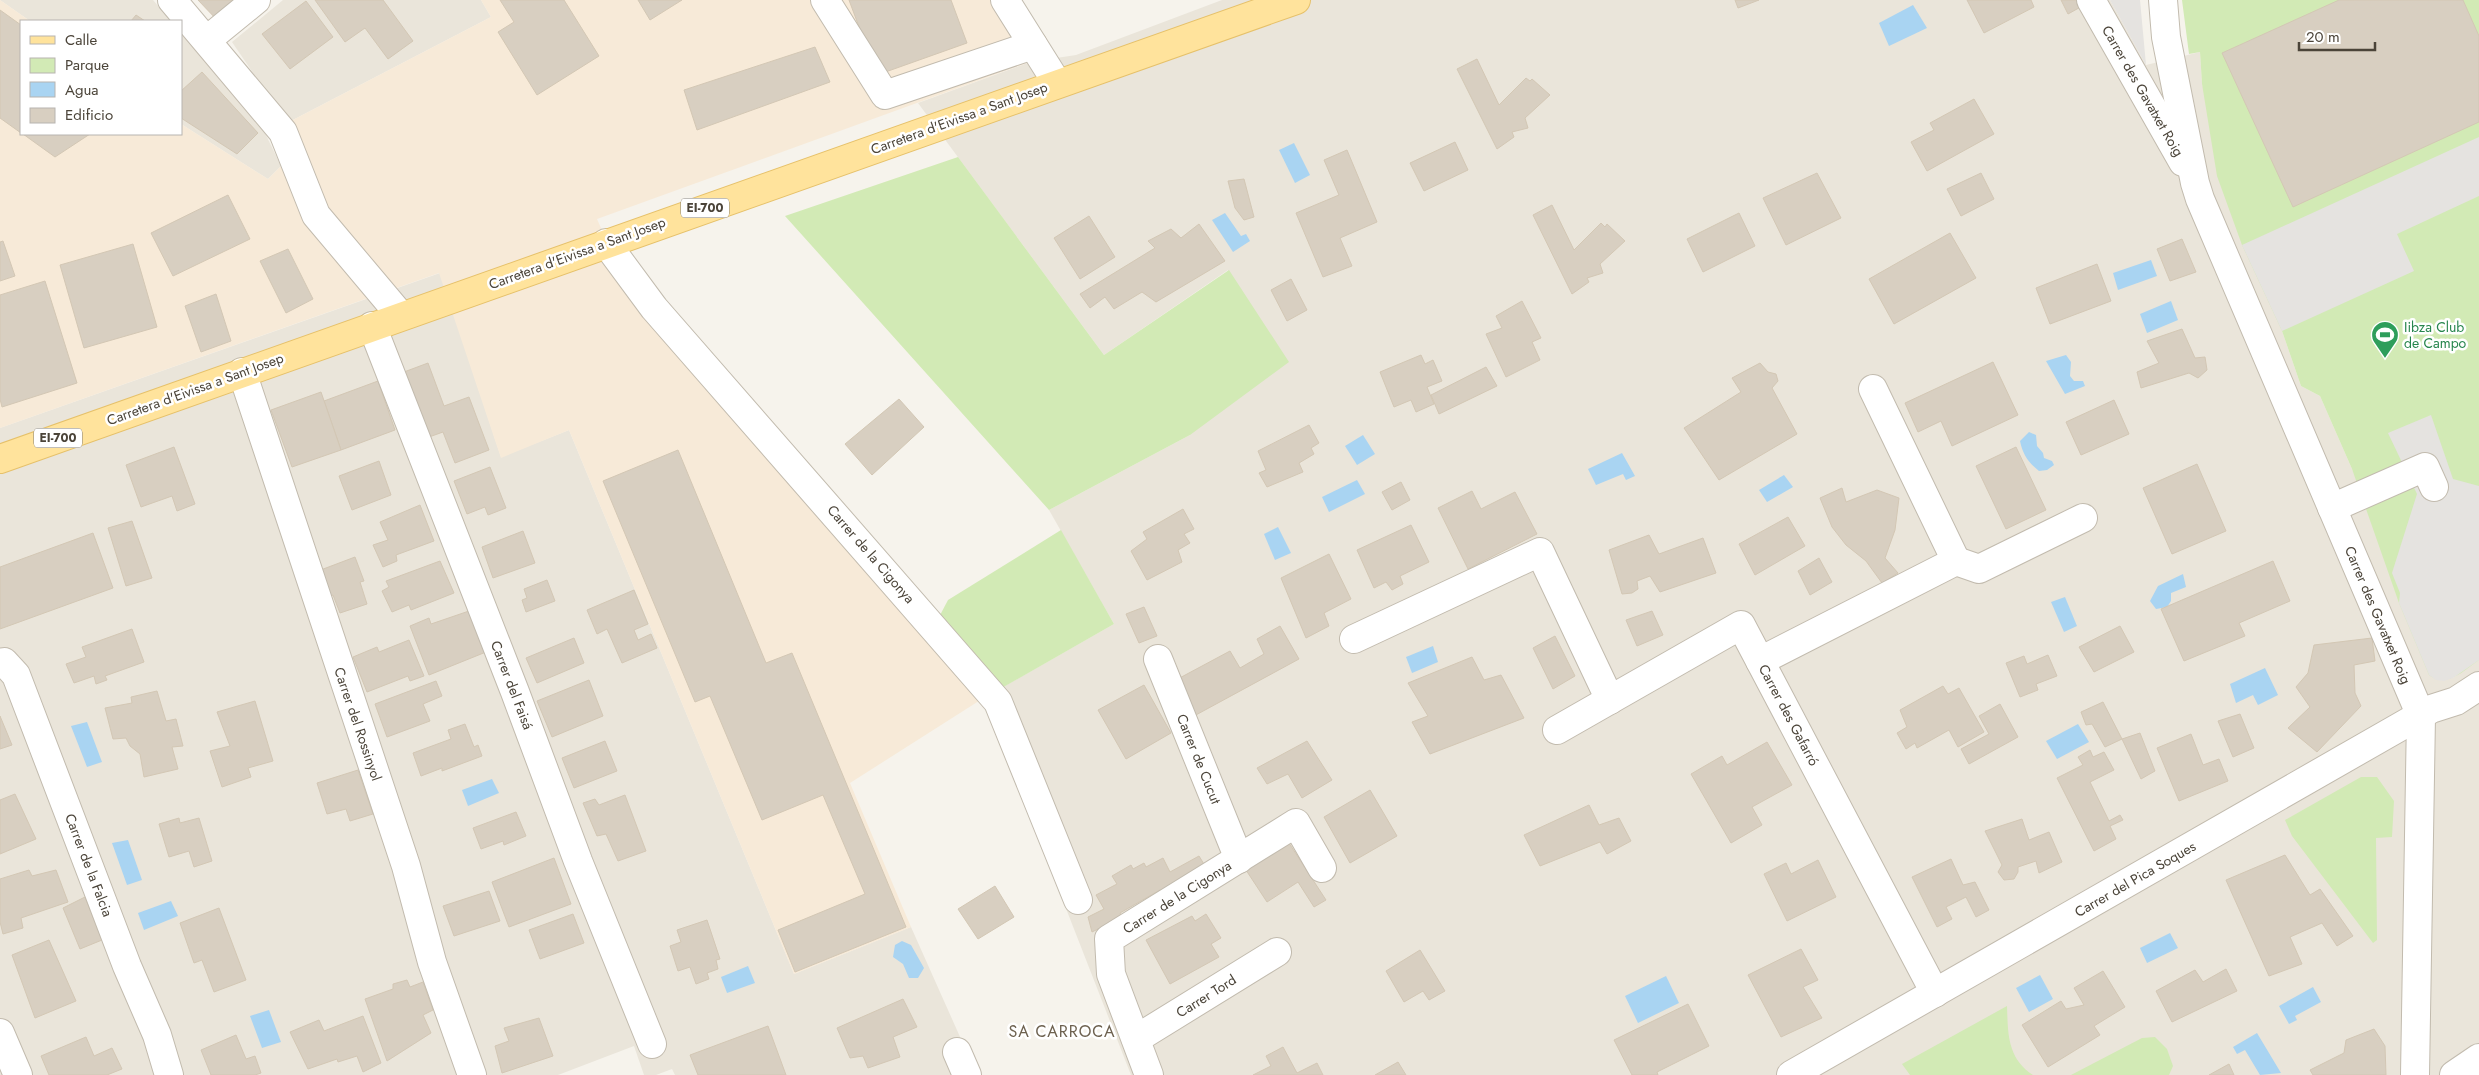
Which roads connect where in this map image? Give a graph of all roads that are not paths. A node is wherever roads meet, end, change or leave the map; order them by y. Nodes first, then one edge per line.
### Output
1 (172, 0) edge
2 (256, 0) edge
3 (825, 0) edge
4 (1005, 0) edge
5 (1296, 0) edge
6 (2091, 0) edge
7 (2163, 0) edge
8 (207, 40) junction
9 (1033, 44) junction
10 (1057, 83) junction
11 (2195, 183) junction
12 (606, 243) junction
13 (401, 316) junction
14 (372, 326) junction
15 (242, 372) junction
16 (1873, 389) dead end
17 (0, 459) edge
18 (2434, 487) dead end
19 (2332, 508) junction
20 (2083, 518) dead end
21 (1956, 562) junction
22 (1354, 639) dead end
23 (1158, 659) dead end
24 (1760, 660) junction
25 (0, 663) edge
26 (2479, 686) edge
27 (1610, 700) junction
28 (2421, 716) junction
29 (1557, 730) dead end
30 (1239, 858) junction
31 (1322, 868) dead end
32 (1078, 900) dead end
33 (1277, 952) dead end
34 (1935, 993) junction
35 (1136, 1039) junction
36 (2, 1040) edge
37 (652, 1044) dead end
38 (2479, 1058) edge
39 (14, 1074) edge
40 (169, 1075) edge
41 (472, 1075) edge
42 (1149, 1075) edge
43 (1791, 1075) edge
44 (2416, 1075) edge
45 (2454, 1075) edge

1 - 8 street
2 - 8 street
3 - 9 street
4 - 9 street
5 - 10 main road, Carretera d'Eivissa a Sant Josep / EI-700
6 - 11 street, Carrer des Gavatxet Roig
7 - 11 street, Carrer des Gavatxet Roig
8 - 13 street
9 - 10 street
10 - 12 main road, Carretera d'Eivissa a Sant Josep / EI-700
11 - 19 street, Carrer des Gavatxet Roig
12 - 13 main road, Carretera d'Eivissa a Sant Josep / EI-700
12 - 32 street, Carrer de la Cigonya
13 - 14 main road, Carretera d'Eivissa a Sant Josep / EI-700
14 - 15 main road, Carretera d'Eivissa a Sant Josep / EI-700
14 - 37 street, Carrer del Faisá
15 - 17 main road, Carretera d'Eivissa a Sant Josep / EI-700
15 - 41 street, Carrer del Rossinyol
16 - 21 street
18 - 19 street
19 - 28 street, Carrer des Gavatxet Roig
20 - 21 street
21 - 24 street
22 - 27 street
23 - 30 street, Carrer de Cucut
24 - 27 street, Carrer des Gafarró
24 - 34 street, Carrer des Gafarró
25 - 40 street, Carrer de la Falcia
26 - 28 street, Carrer del Pica Soques
27 - 29 street, Carrer des Gafarró
28 - 34 street, Carrer del Pica Soques
28 - 44 street, Carrer des Gavatxet Roig
30 - 31 street
30 - 35 street, Carrer de la Cigonya
33 - 35 street, Carrer Tord
34 - 43 street, Carrer del Pica Soques
35 - 42 street, Carrer de la Cigonya
36 - 39 street
38 - 45 street

